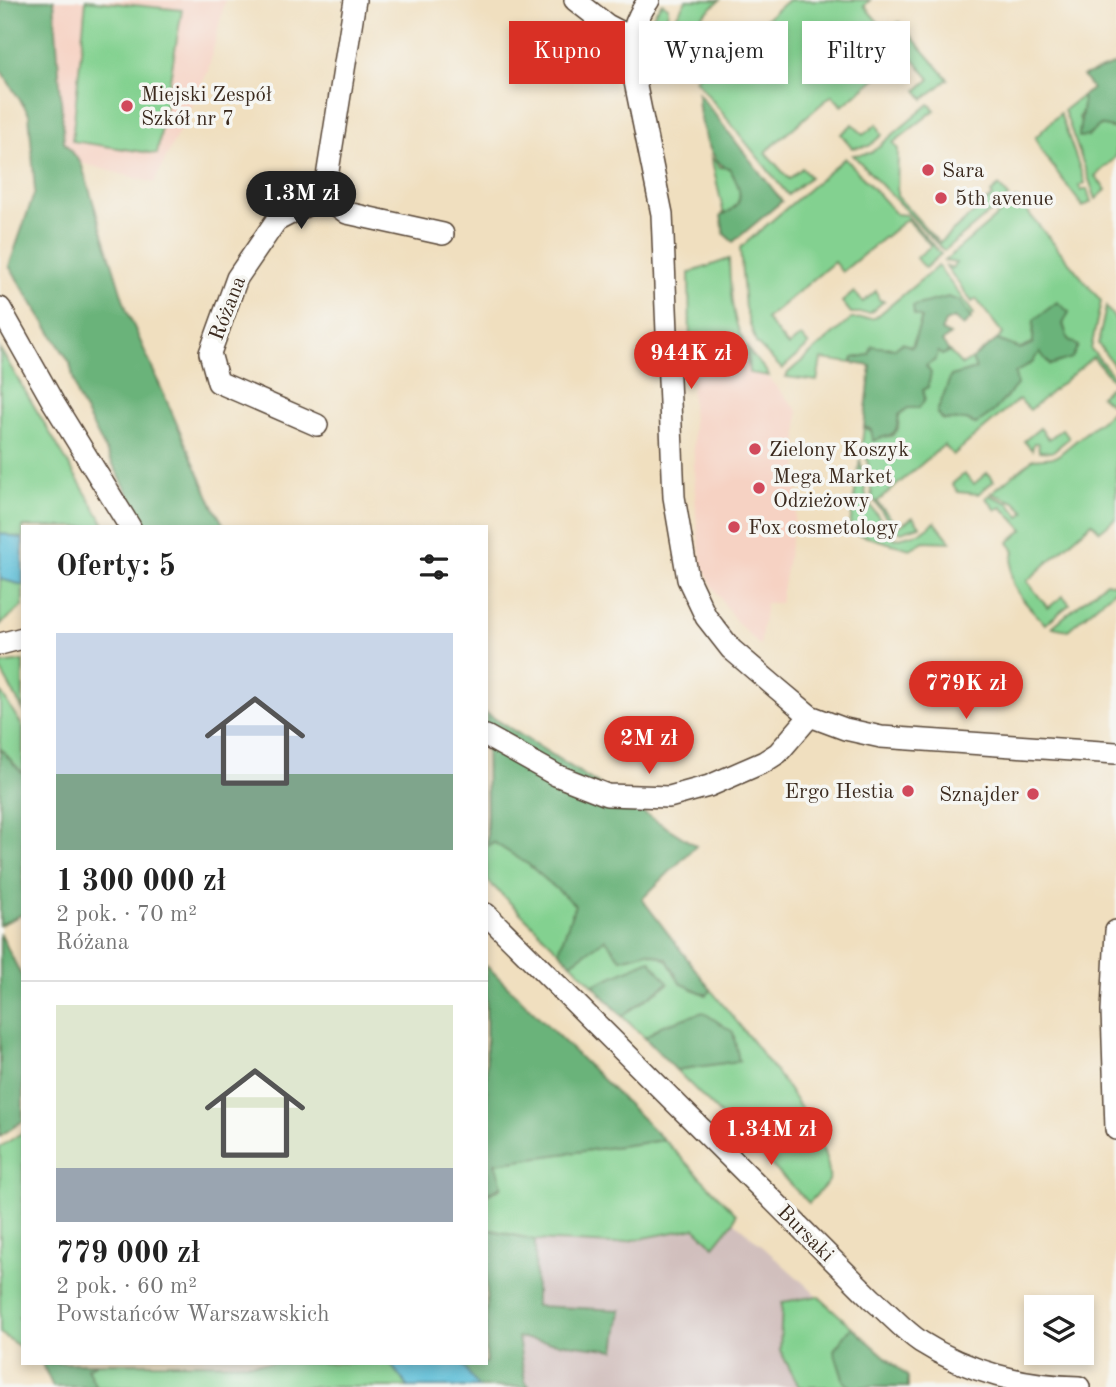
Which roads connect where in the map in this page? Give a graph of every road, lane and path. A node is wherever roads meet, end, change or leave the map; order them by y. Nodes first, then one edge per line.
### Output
1 (355, 0) edge
2 (575, 0) edge
3 (649, 0) edge
4 (630, 37) junction
5 (324, 196) junction
6 (443, 234) dead end
7 (0, 309) edge
8 (317, 425) dead end
9 (129, 525) edge
10 (810, 716) junction
11 (488, 737) edge
12 (1116, 753) edge
13 (488, 916) edge
14 (1116, 931) edge
15 (1116, 1129) edge
16 (1079, 1387) edge

1 - 5 street
2 - 4 street
3 - 4 street
4 - 10 street
5 - 6 street
5 - 8 street, Różana
7 - 9 street
10 - 11 street
10 - 12 street
13 - 16 street, Bursaki
14 - 15 street

